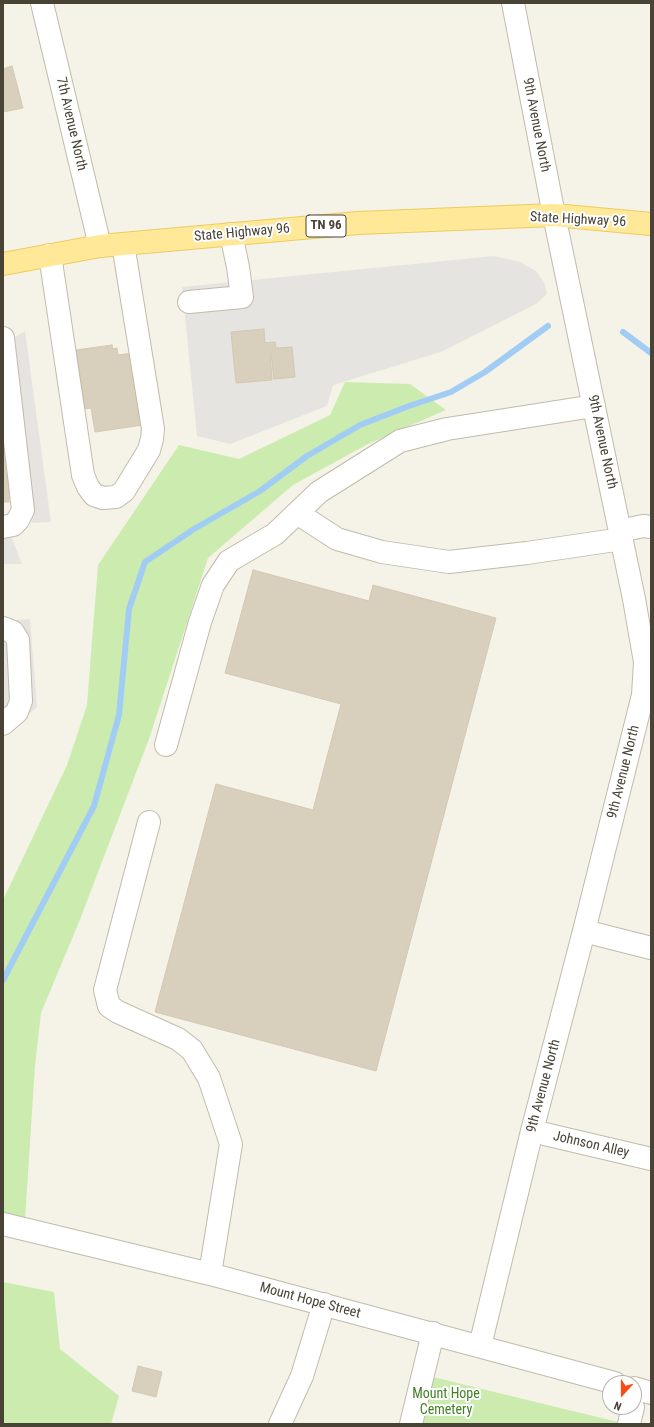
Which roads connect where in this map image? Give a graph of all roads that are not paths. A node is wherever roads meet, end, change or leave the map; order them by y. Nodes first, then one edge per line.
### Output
1 (42, 3) edge
2 (513, 3) edge
3 (554, 216) junction
4 (651, 224) edge
5 (231, 234) junction
6 (123, 244) junction
7 (100, 246) junction
8 (50, 255) junction
9 (3, 264) edge
10 (189, 302) dead end
11 (3, 345) edge
12 (594, 406) junction
13 (296, 513) junction
14 (3, 527) edge
15 (651, 527) edge
16 (621, 535) junction
17 (643, 602) edge
18 (3, 628) edge
19 (3, 724) edge
20 (166, 745) dead end
21 (149, 822) dead end
22 (584, 932) junction
23 (651, 948) edge
24 (532, 1131) junction
25 (651, 1159) edge
26 (3, 1224) edge
27 (210, 1274) junction
28 (324, 1304) junction
29 (433, 1333) junction
30 (480, 1346) junction
31 (602, 1379) edge
32 (280, 1424) edge
33 (411, 1424) edge

1 - 7 street, 7th Avenue North
2 - 3 street, 9th Avenue North
3 - 4 main road, State Highway 96 / TN 96
3 - 5 main road, State Highway 96 / TN 96
3 - 12 street, 9th Avenue North
5 - 6 main road, State Highway 96 / TN 96
5 - 10 street
6 - 7 main road, State Highway 96 / TN 96
6 - 8 street
7 - 8 main road, State Highway 96 / TN 96
8 - 9 main road, State Highway 96 / TN 96
11 - 14 street
12 - 13 street
12 - 16 street, 9th Avenue North
13 - 16 street
13 - 20 street
15 - 16 street
16 - 17 street, 9th Avenue North
17 - 22 street, 9th Avenue North
18 - 19 street
21 - 27 street
22 - 23 street
22 - 24 street, 9th Avenue North
24 - 25 street, Johnson Alley
24 - 30 street, 9th Avenue North
26 - 27 street, Mount Hope Street
27 - 28 street, Mount Hope Street
28 - 29 street, Mount Hope Street
28 - 32 street
29 - 30 street, Mount Hope Street
29 - 33 street
30 - 31 street, Mount Hope Street

